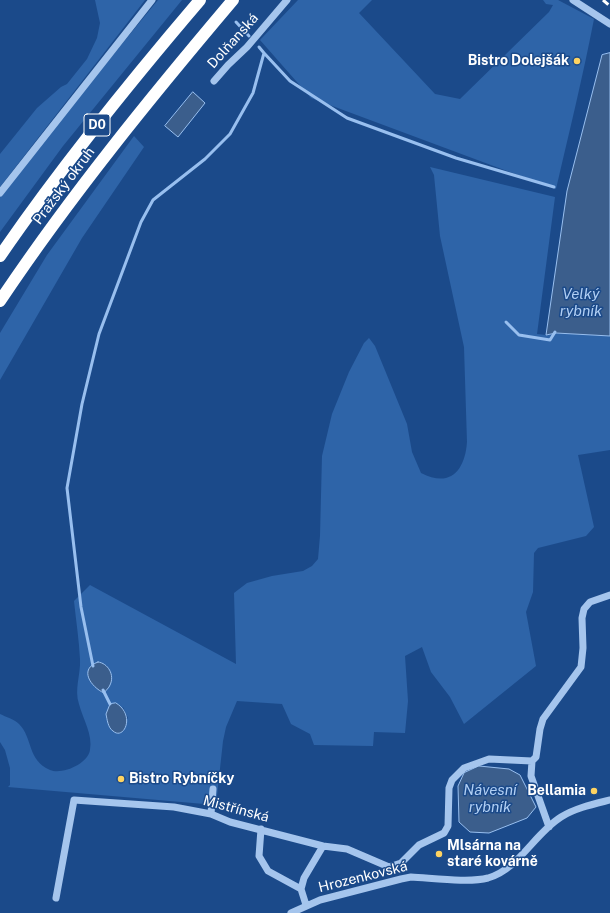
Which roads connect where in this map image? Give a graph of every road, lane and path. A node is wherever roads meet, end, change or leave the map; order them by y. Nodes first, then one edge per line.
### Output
1 (152, 0) edge
2 (200, 0) edge
3 (233, 0) edge
4 (287, 0) edge
5 (573, 0) edge
6 (610, 24) edge
7 (214, 81) dead end
8 (0, 193) edge
9 (0, 256) edge
10 (0, 301) edge
11 (610, 595) edge
12 (532, 761) junction
13 (213, 789) dead end
14 (610, 800) edge
15 (211, 814) junction
16 (549, 827) junction
17 (261, 829) junction
18 (323, 846) junction
19 (389, 868) junction
20 (392, 881) junction
21 (301, 888) junction
22 (56, 898) dead end
23 (306, 905) junction
24 (291, 913) edge

1 - 8 street
2 - 9 highway, Pražský okruh / D0
3 - 10 highway, Pražský okruh / D0
4 - 7 street, Dolňanská
5 - 6 street
11 - 12 street
12 - 16 street
12 - 19 street
13 - 15 street
14 - 16 street, Hrozenkovská
15 - 17 street, Mistřínská
15 - 22 street, Mistřínská
16 - 20 street, Hrozenkovská
17 - 18 street, Mistřínská
17 - 21 street
18 - 19 street, Mistřínská
18 - 21 street
19 - 20 street
20 - 23 street, Hrozenkovská
21 - 23 street
23 - 24 street, Hrozenkovská

